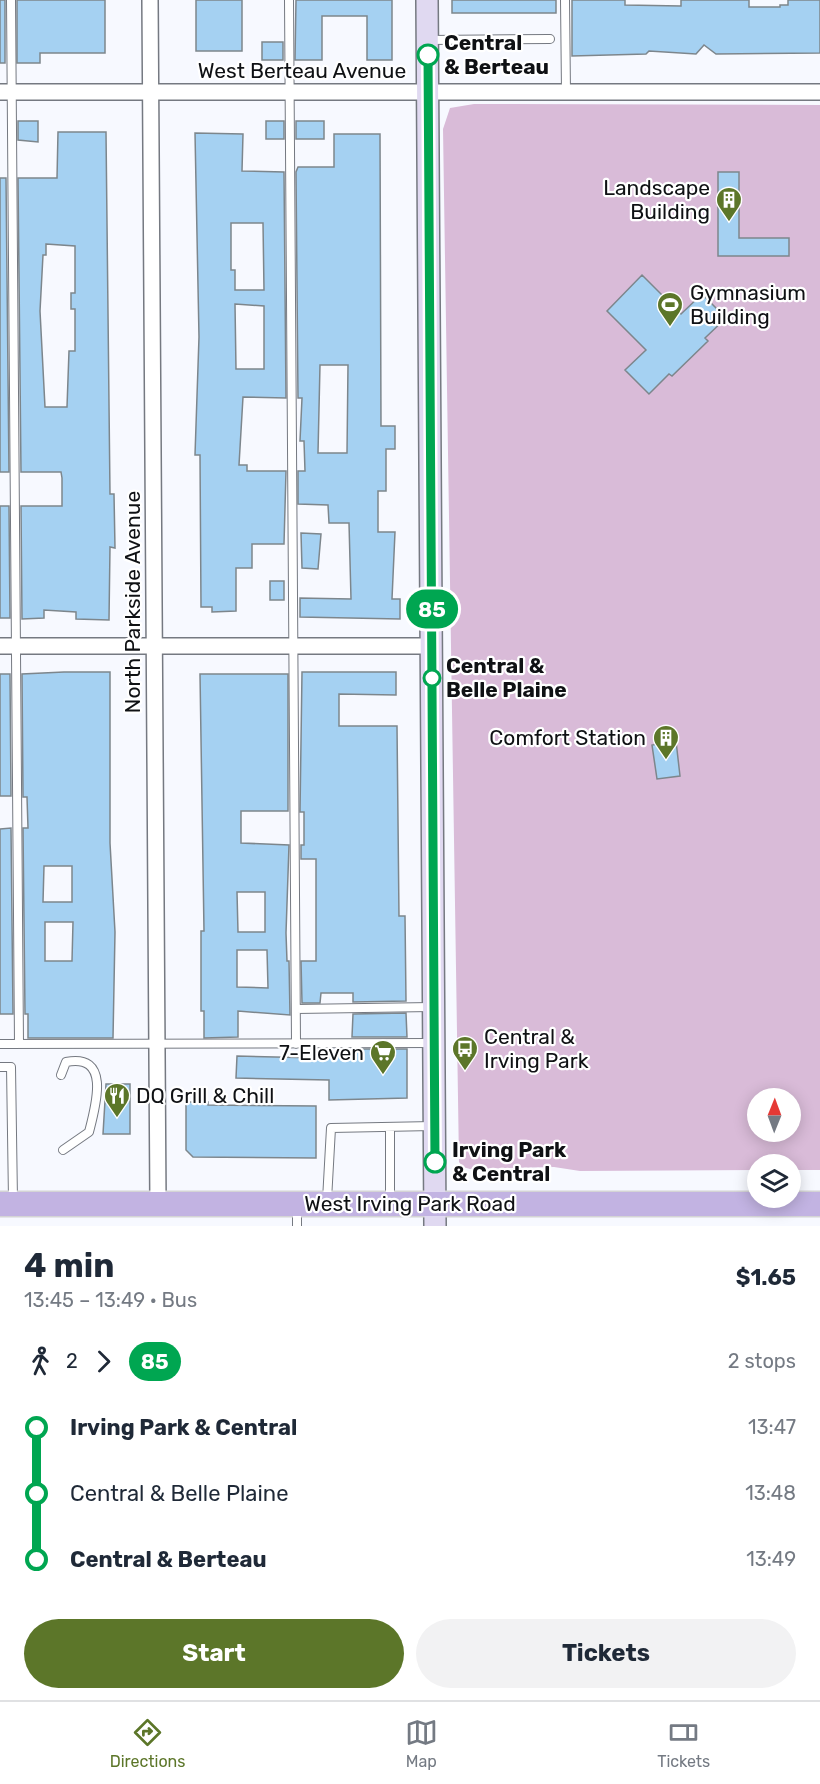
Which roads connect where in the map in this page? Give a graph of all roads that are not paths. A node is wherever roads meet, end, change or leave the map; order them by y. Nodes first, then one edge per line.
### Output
1 (11, 0) edge
2 (150, 0) edge
3 (289, 0) edge
4 (427, 0) edge
5 (565, 0) edge
6 (550, 39) dead end
7 (428, 40) junction
8 (6, 92) edge
9 (151, 92) junction
10 (290, 92) junction
11 (428, 92) junction
12 (566, 92) junction
13 (820, 92) edge
14 (0, 646) edge
15 (16, 646) junction
16 (154, 646) junction
17 (293, 646) junction
18 (432, 646) junction
19 (435, 1007) junction
20 (296, 1009) junction
21 (435, 1043) junction
22 (0, 1044) edge
23 (19, 1044) junction
24 (157, 1044) junction
25 (296, 1044) junction
26 (0, 1067) edge
27 (61, 1075) dead end
28 (435, 1126) junction
29 (390, 1127) junction
30 (63, 1150) dead end
31 (7, 1204) edge
32 (158, 1204) junction
33 (327, 1204) junction
34 (390, 1204) junction
35 (820, 1204) edge
36 (297, 1215) edge
37 (435, 1215) edge

1 - 8 lane
2 - 9 street, North Parkside Avenue
3 - 10 lane
4 - 7 main road
5 - 12 lane
6 - 7 lane
7 - 11 main road
8 - 9 street, West Berteau Avenue
8 - 15 lane
9 - 10 street, West Berteau Avenue
9 - 16 street, North Parkside Avenue
10 - 11 street, West Berteau Avenue
10 - 17 lane
11 - 12 street, West Berteau Avenue
11 - 18 main road
12 - 13 street, West Berteau Avenue
14 - 15 street
15 - 16 street
15 - 23 lane
16 - 17 street
16 - 24 street, North Parkside Avenue
17 - 18 street
17 - 20 lane
18 - 19 main road
19 - 20 lane
19 - 21 main road
20 - 25 lane
21 - 25 lane
21 - 28 main road
22 - 23 lane
23 - 24 lane
24 - 25 lane
24 - 32 street, North Parkside Avenue
26 - 31 lane
27 - 30 lane
28 - 29 lane
28 - 37 main road
29 - 33 lane
29 - 34 lane
31 - 32 main road, West Irving Park Road
32 - 36 main road, West Irving Park Road
33 - 34 main road, West Irving Park Road
33 - 36 main road, West Irving Park Road
34 - 37 main road, West Irving Park Road
35 - 37 main road, West Irving Park Road

